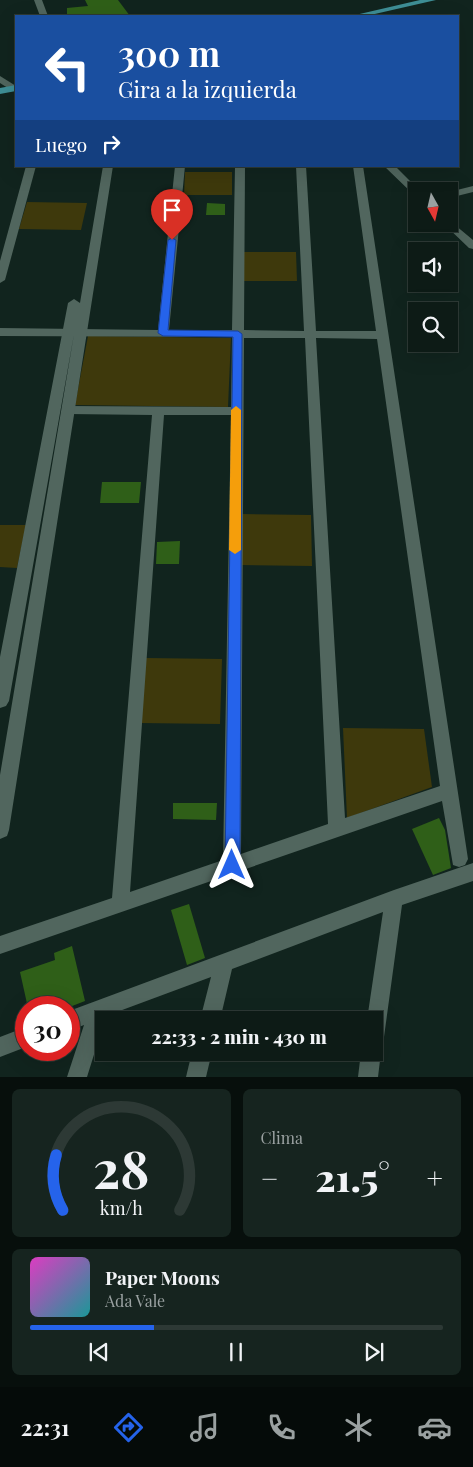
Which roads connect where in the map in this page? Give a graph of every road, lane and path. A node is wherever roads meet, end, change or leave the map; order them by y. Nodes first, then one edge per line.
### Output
1 (38, 0) edge
2 (432, 0) edge
3 (44, 15) edge
4 (360, 15) edge
5 (0, 78) edge
6 (15, 88) edge
7 (0, 91) edge
8 (31, 167) edge
9 (99, 167) edge
10 (108, 167) edge
11 (180, 167) edge
12 (240, 167) edge
13 (301, 167) edge
14 (358, 167) edge
15 (391, 167) edge
16 (408, 184) edge
17 (473, 189) edge
18 (458, 193) edge
19 (458, 230) edge
20 (471, 241) edge
21 (0, 280) edge
22 (0, 332) edge
23 (74, 332) junction
24 (163, 333) junction
25 (238, 334) junction
26 (311, 334) junction
27 (384, 335) junction
28 (68, 410) junction
29 (158, 411) junction
30 (236, 411) junction
31 (0, 701) edge
32 (448, 791) junction
33 (337, 829) junction
34 (0, 830) edge
35 (459, 859) dead end
36 (232, 865) junction
37 (473, 872) edge
38 (394, 899) junction
39 (120, 904) junction
40 (0, 945) edge
41 (224, 964) junction
42 (99, 1010) junction
43 (212, 1011) edge
44 (378, 1011) edge
45 (80, 1017) edge
46 (15, 1041) edge
47 (0, 1047) edge
48 (200, 1061) edge
49 (370, 1061) edge
50 (77, 1077) edge
51 (196, 1077) edge
52 (368, 1077) edge

1 - 3 street
2 - 4 highway
5 - 6 street
6 - 7 highway
8 - 21 street
9 - 23 street
10 - 23 street
11 - 24 street
12 - 25 street
13 - 26 street
14 - 27 street
15 - 16 street
17 - 18 street
19 - 20 street
22 - 23 street
23 - 24 street
23 - 28 street
23 - 31 street
24 - 25 street
25 - 26 street
25 - 30 street
26 - 27 street
26 - 33 street
27 - 32 street
28 - 29 street
28 - 34 street
29 - 30 street
29 - 39 street
30 - 36 street
32 - 33 street
32 - 35 street
33 - 36 street
36 - 39 street
37 - 38 street
38 - 41 street
38 - 44 street
39 - 40 street
41 - 42 street
41 - 43 street
42 - 45 street
42 - 50 street
46 - 47 street
48 - 51 street
49 - 52 street

